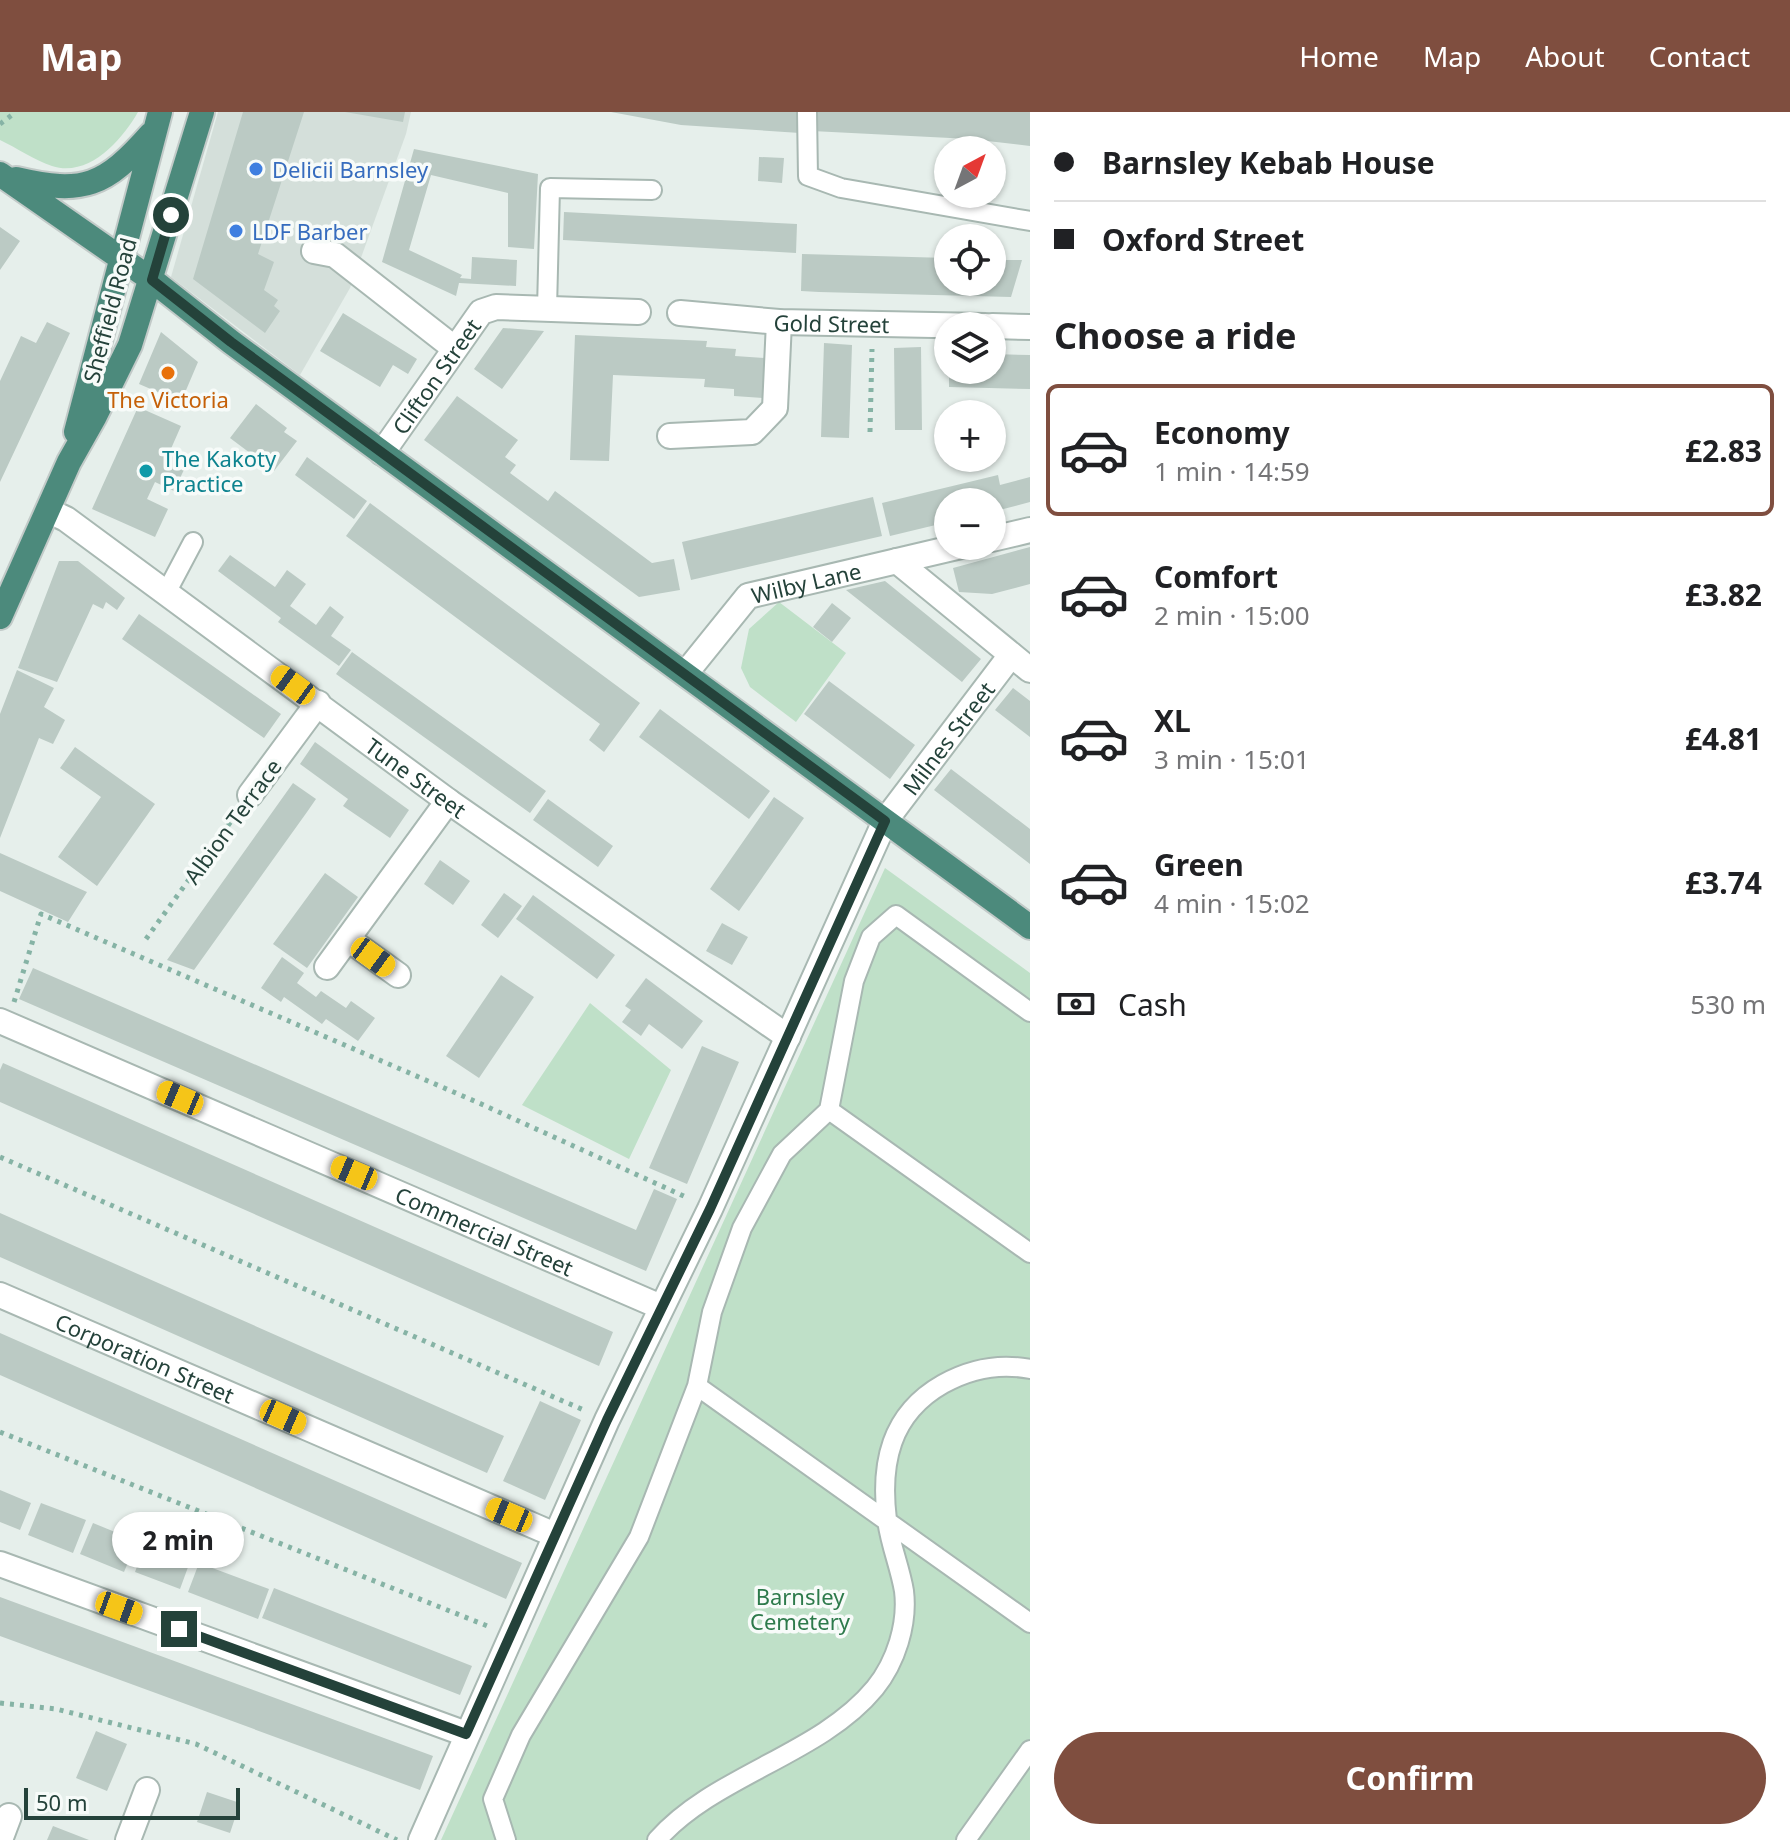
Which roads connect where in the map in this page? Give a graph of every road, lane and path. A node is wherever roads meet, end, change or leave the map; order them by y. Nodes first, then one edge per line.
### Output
1 (16, 112) edge
2 (202, 112) edge
3 (807, 112) edge
4 (158, 121) edge
5 (0, 124) edge
6 (1, 175) edge
7 (652, 190) dead end
8 (1030, 221) edge
9 (314, 251) dead end
10 (123, 260) junction
11 (152, 280) junction
12 (547, 309) junction
13 (638, 312) dead end
14 (680, 313) dead end
15 (779, 322) junction
16 (873, 324) junction
17 (934, 325) edge
18 (1006, 326) edge
19 (1030, 327) edge
20 (454, 348) junction
21 (870, 432) dead end
22 (670, 436) dead end
23 (382, 453) junction
24 (69, 462) junction
25 (49, 511) junction
26 (1030, 530) edge
27 (1006, 536) edge
28 (193, 542) dead end
29 (934, 552) edge
30 (897, 561) junction
31 (166, 593) junction
32 (0, 617) edge
33 (1021, 663) edge
34 (685, 674) junction
35 (318, 703) junction
36 (250, 795) joint
37 (448, 801) junction
38 (885, 821) junction
39 (1030, 927) edge
40 (146, 939) dead end
41 (348, 939) junction
42 (327, 967) dead end
43 (398, 975) dead end
44 (1030, 1012) edge
45 (3, 1022) edge
46 (788, 1037) junction
47 (829, 1110) junction
48 (0, 1157) edge
49 (710, 1209) junction
50 (1030, 1253) edge
51 (0, 1295) edge
52 (661, 1307) junction
53 (1030, 1369) edge
54 (697, 1386) junction
55 (607, 1420) junction
56 (0, 1432) edge
57 (887, 1521) junction
58 (555, 1535) junction
59 (0, 1564) edge
60 (1030, 1623) edge
61 (510, 1635) junction
62 (0, 1703) edge
63 (466, 1734) junction
64 (1030, 1750) edge
65 (147, 1790) dead end
66 (9, 1816) dead end
67 (0, 1840) edge
68 (128, 1840) edge
69 (397, 1840) edge
70 (421, 1840) edge
71 (506, 1840) edge
72 (657, 1840) edge
73 (966, 1840) edge

1 - 5 path
2 - 11 highway, Sheffield Road
3 - 8 lane
4 - 6 highway
4 - 10 highway, Sheffield Road
6 - 10 highway
7 - 12 lane
9 - 20 street
10 - 11 highway
10 - 24 highway, Sheffield Road
11 - 23 highway
11 - 24 highway, Sheffield Road
12 - 13 street
12 - 20 street, Clifton Street
14 - 15 street, Gold Street
15 - 16 street, Gold Street
15 - 22 street
16 - 17 street, Gold Street
16 - 21 path
18 - 19 street
20 - 23 street, Clifton Street
23 - 34 highway
24 - 25 highway, Sheffield Road
25 - 31 street, Tune Street
25 - 32 highway, Sheffield Road
26 - 27 street
28 - 31 lane
29 - 30 street, Wilby Lane
30 - 33 street
30 - 34 street, Wilby Lane
31 - 35 street, Tune Street
33 - 38 street, Milnes Street
34 - 38 highway
35 - 36 street, Albion Terrace
35 - 37 street, Tune Street
36 - 40 path, Albion Terrace
37 - 41 street
37 - 46 street, Tune Street
38 - 39 highway
38 - 46 street, Milnes Street
41 - 42 street
41 - 43 street
44 - 47 lane
45 - 49 path
45 - 52 street, Commercial Street
46 - 49 street, Milnes Street
47 - 50 lane
47 - 54 lane
48 - 55 path
49 - 52 street, Milnes Street
51 - 58 street, Corporation Street
52 - 55 street, Milnes Street
53 - 57 lane
54 - 57 lane
54 - 71 lane
55 - 58 street, Milnes Street
56 - 61 path
57 - 60 lane
57 - 72 lane
58 - 61 street, Milnes Street
59 - 63 street
61 - 63 street, Milnes Street
62 - 69 path
63 - 70 street, Milnes Street
64 - 73 lane
65 - 68 street
66 - 67 street

